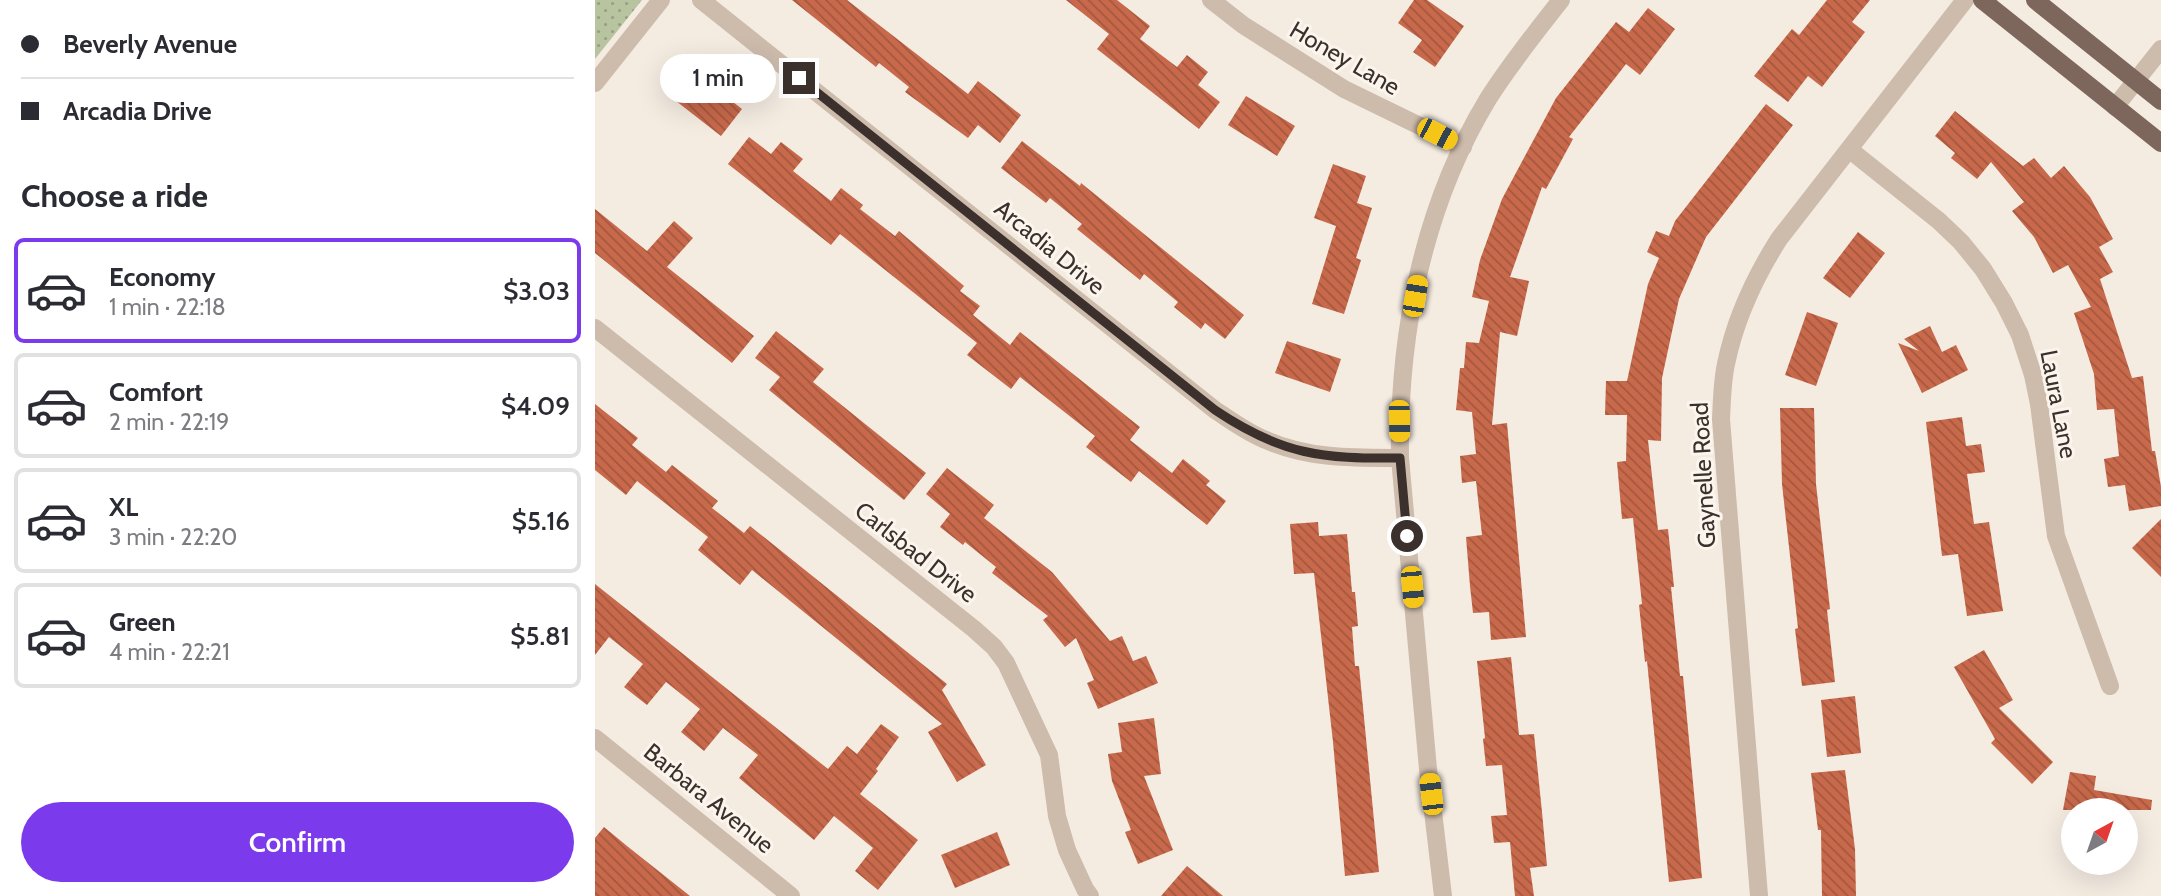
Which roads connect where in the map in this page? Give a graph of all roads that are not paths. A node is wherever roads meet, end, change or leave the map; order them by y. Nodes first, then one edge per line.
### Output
1 (661, 0) edge
2 (701, 0) edge
3 (1211, 0) edge
4 (1561, 0) edge
5 (1965, 0) edge
6 (1982, 0) edge
7 (2035, 0) edge
8 (2161, 49) edge
9 (2136, 81) junction
10 (595, 83) edge
11 (2161, 100) edge
12 (2115, 107) junction
13 (2161, 143) edge
14 (1462, 147) junction
15 (1850, 150) junction
16 (595, 328) edge
17 (1400, 458) junction
18 (2110, 686) dead end
19 (595, 738) edge
20 (1083, 894) edge
21 (792, 896) edge
22 (1443, 896) edge
23 (1759, 896) edge

1 - 10 street
2 - 17 street, Arcadia Drive
3 - 14 street, Honey Lane
4 - 14 street
5 - 15 street, Gaynelle Road
6 - 12 main road
7 - 9 main road
8 - 9 street
9 - 11 main road
9 - 12 street
12 - 13 main road
14 - 17 street
15 - 18 street, Laura Lane
15 - 23 street, Gaynelle Road
16 - 20 street, Carlsbad Drive
17 - 22 street
19 - 21 street, Barbara Avenue

